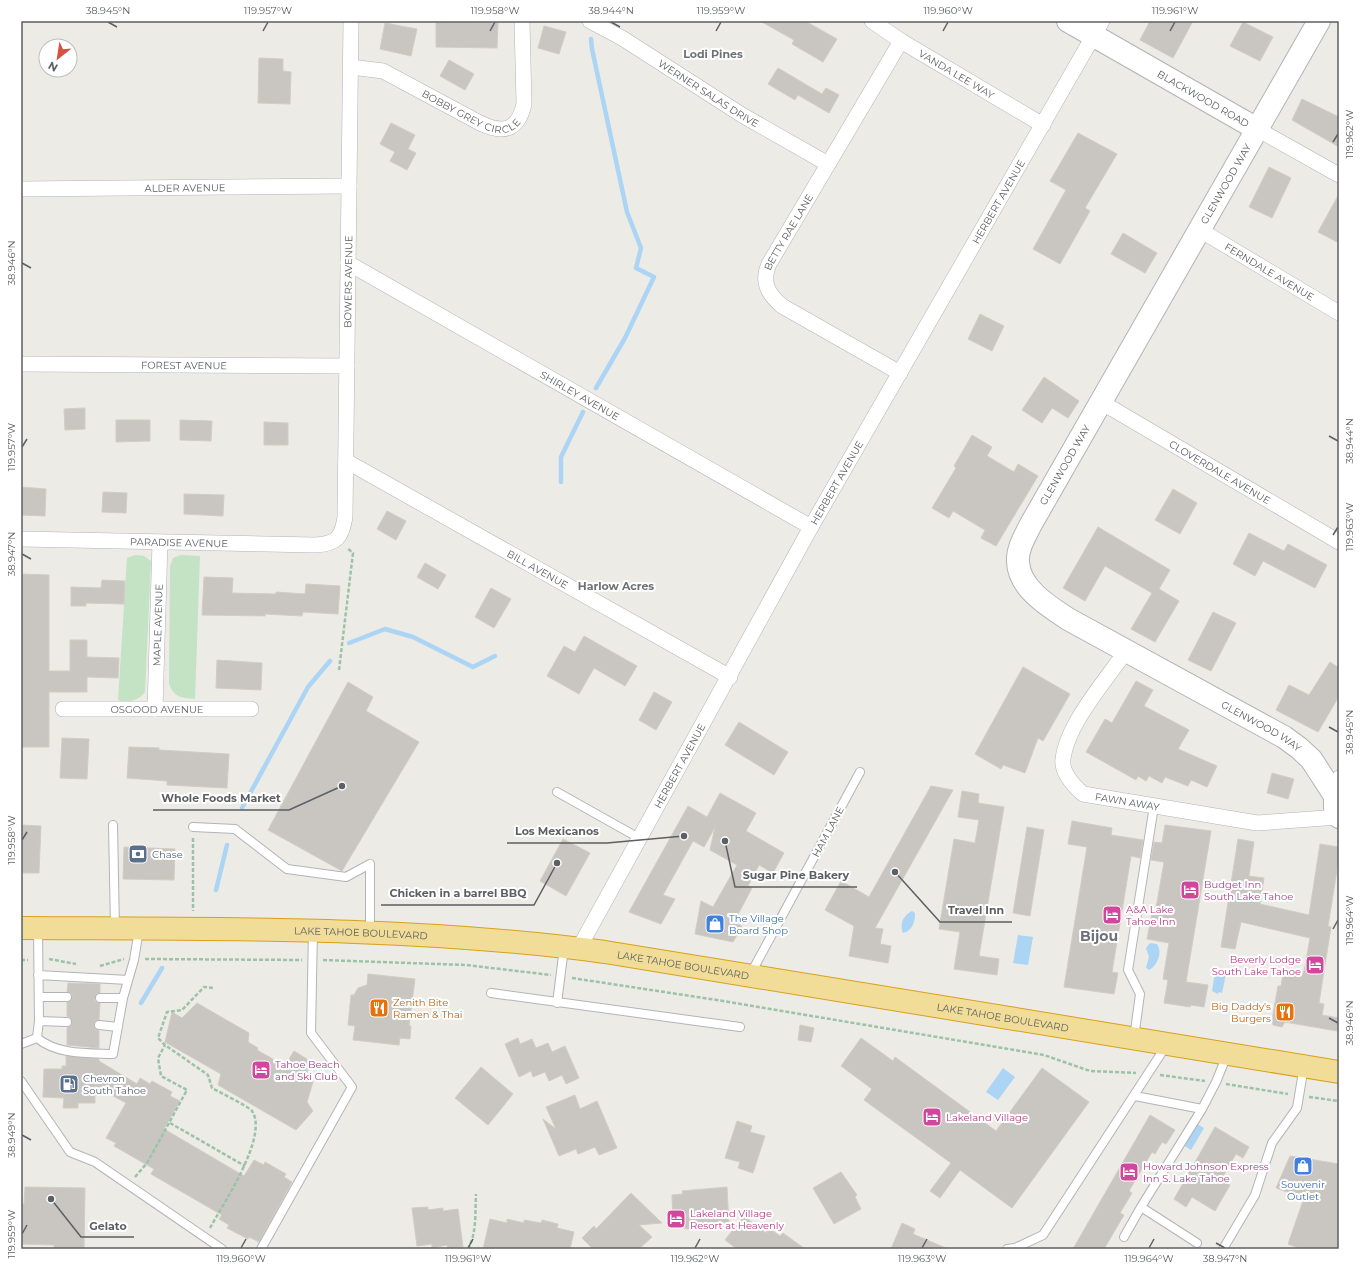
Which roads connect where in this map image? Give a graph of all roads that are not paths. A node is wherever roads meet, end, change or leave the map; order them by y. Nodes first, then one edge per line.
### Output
1 (351, 21) edge
2 (522, 21) edge
3 (590, 21) edge
4 (872, 21) edge
5 (1068, 21) edge
6 (1319, 21) edge
7 (1098, 28) edge
8 (901, 41) junction
9 (351, 67) junction
10 (1043, 124) junction
11 (1257, 129) junction
12 (828, 164) junction
13 (1339, 175) edge
14 (349, 186) junction
15 (21, 190) edge
16 (1200, 230) junction
17 (348, 263) junction
18 (1339, 313) edge
19 (21, 364) edge
20 (347, 366) junction
21 (900, 373) junction
22 (1101, 402) junction
23 (346, 461) junction
24 (811, 527) junction
25 (21, 539) edge
26 (336, 540) joint
27 (160, 542) junction
28 (1339, 542) edge
29 (1126, 651) junction
30 (730, 677) junction
31 (63, 709) dead end
32 (155, 709) junction
33 (251, 709) dead end
34 (860, 772) dead end
35 (1337, 787) edge
36 (557, 792) dead end
37 (1154, 806) junction
38 (1339, 817) edge
39 (113, 825) dead end
40 (192, 827) road end
41 (639, 838) junction
42 (30, 928) edge
43 (114, 928) junction
44 (139, 930) junction
45 (313, 930) junction
46 (370, 931) junction
47 (572, 948) junction
48 (38, 975) junction
49 (750, 976) junction
50 (128, 980) junction
51 (491, 993) dead end
52 (39, 997) junction
53 (67, 997) dead end
54 (100, 998) dead end
55 (123, 998) junction
56 (557, 1003) junction
57 (39, 1021) junction
58 (67, 1022) dead end
59 (99, 1025) dead end
60 (118, 1027) junction
61 (740, 1027) dead end
62 (37, 1038) junction
63 (1134, 1038) junction
64 (21, 1044) edge
65 (1168, 1044) junction
66 (1228, 1054) junction
67 (1304, 1066) junction
68 (1339, 1072) edge
69 (21, 1081) edge
70 (1135, 1096) junction
71 (1202, 1109) junction
72 (1141, 1207) junction
73 (1124, 1237) dead end
74 (1196, 1243) dead end
75 (222, 1249) edge
76 (261, 1249) edge
77 (1007, 1249) edge
78 (1223, 1249) edge

1 - 9 street, BOWERS AVENUE
2 - 9 street, BOBBY GREY CIRCLE
3 - 12 street, WERNER SALAS DRIVE
4 - 8 street, VANDA LEE WAY
5 - 7 street, BLACKWOOD ROAD
6 - 11 street, GLENWOOD WAY
7 - 10 street, HERBERT AVENUE
7 - 11 street, BLACKWOOD ROAD
8 - 10 street, VANDA LEE WAY
8 - 12 street, BETTY RAE LANE
9 - 14 street, BOWERS AVENUE
10 - 21 street, HERBERT AVENUE
11 - 13 street, BLACKWOOD ROAD
11 - 16 street, GLENWOOD WAY
12 - 21 street, BETTY RAE LANE
14 - 15 street, ALDER AVENUE
14 - 17 street, BOWERS AVENUE
16 - 18 street, FERNDALE AVENUE
16 - 22 street, GLENWOOD WAY
17 - 20 street, BOWERS AVENUE
17 - 24 street, SHIRLEY AVENUE
19 - 20 street, FOREST AVENUE
20 - 23 street, BOWERS AVENUE
21 - 24 street, HERBERT AVENUE
22 - 28 street, CLOVERDALE AVENUE
22 - 29 street, GLENWOOD WAY
23 - 26 street, BOWERS AVENUE
23 - 30 street, BILL AVENUE
24 - 30 street, HERBERT AVENUE
25 - 27 street, PARADISE AVENUE
26 - 27 street, PARADISE AVENUE
27 - 32 street, MAPLE AVENUE
29 - 35 street, GLENWOOD WAY
29 - 37 street, FAWN AWAY
30 - 41 street, HERBERT AVENUE
31 - 32 street, OSGOOD AVENUE
32 - 33 street, OSGOOD AVENUE
34 - 49 lane, HAM LANE
35 - 38 street
36 - 41 lane
37 - 38 street, FAWN AWAY
37 - 63 lane
39 - 43 lane
40 - 46 lane
41 - 47 street, HERBERT AVENUE
42 - 43 highway, LAKE TAHOE BOULEVARD
42 - 48 lane
43 - 44 highway, LAKE TAHOE BOULEVARD
44 - 45 highway, LAKE TAHOE BOULEVARD
44 - 50 lane
45 - 46 highway, LAKE TAHOE BOULEVARD
45 - 76 lane
46 - 47 highway, LAKE TAHOE BOULEVARD
47 - 49 highway, LAKE TAHOE BOULEVARD
47 - 56 lane
48 - 50 lane
48 - 52 lane
49 - 63 highway, LAKE TAHOE BOULEVARD
50 - 55 lane
51 - 56 lane
52 - 53 lane
52 - 57 lane
54 - 55 lane
55 - 60 lane
56 - 61 lane
57 - 58 lane
57 - 62 lane
59 - 60 lane
60 - 62 lane
62 - 64 lane
63 - 65 highway, LAKE TAHOE BOULEVARD
65 - 66 highway, LAKE TAHOE BOULEVARD
65 - 70 lane
66 - 67 highway, LAKE TAHOE BOULEVARD
66 - 71 lane
67 - 68 highway, LAKE TAHOE BOULEVARD
67 - 78 lane
69 - 75 lane
70 - 71 lane
70 - 77 lane
71 - 72 lane
72 - 73 lane
72 - 74 lane

